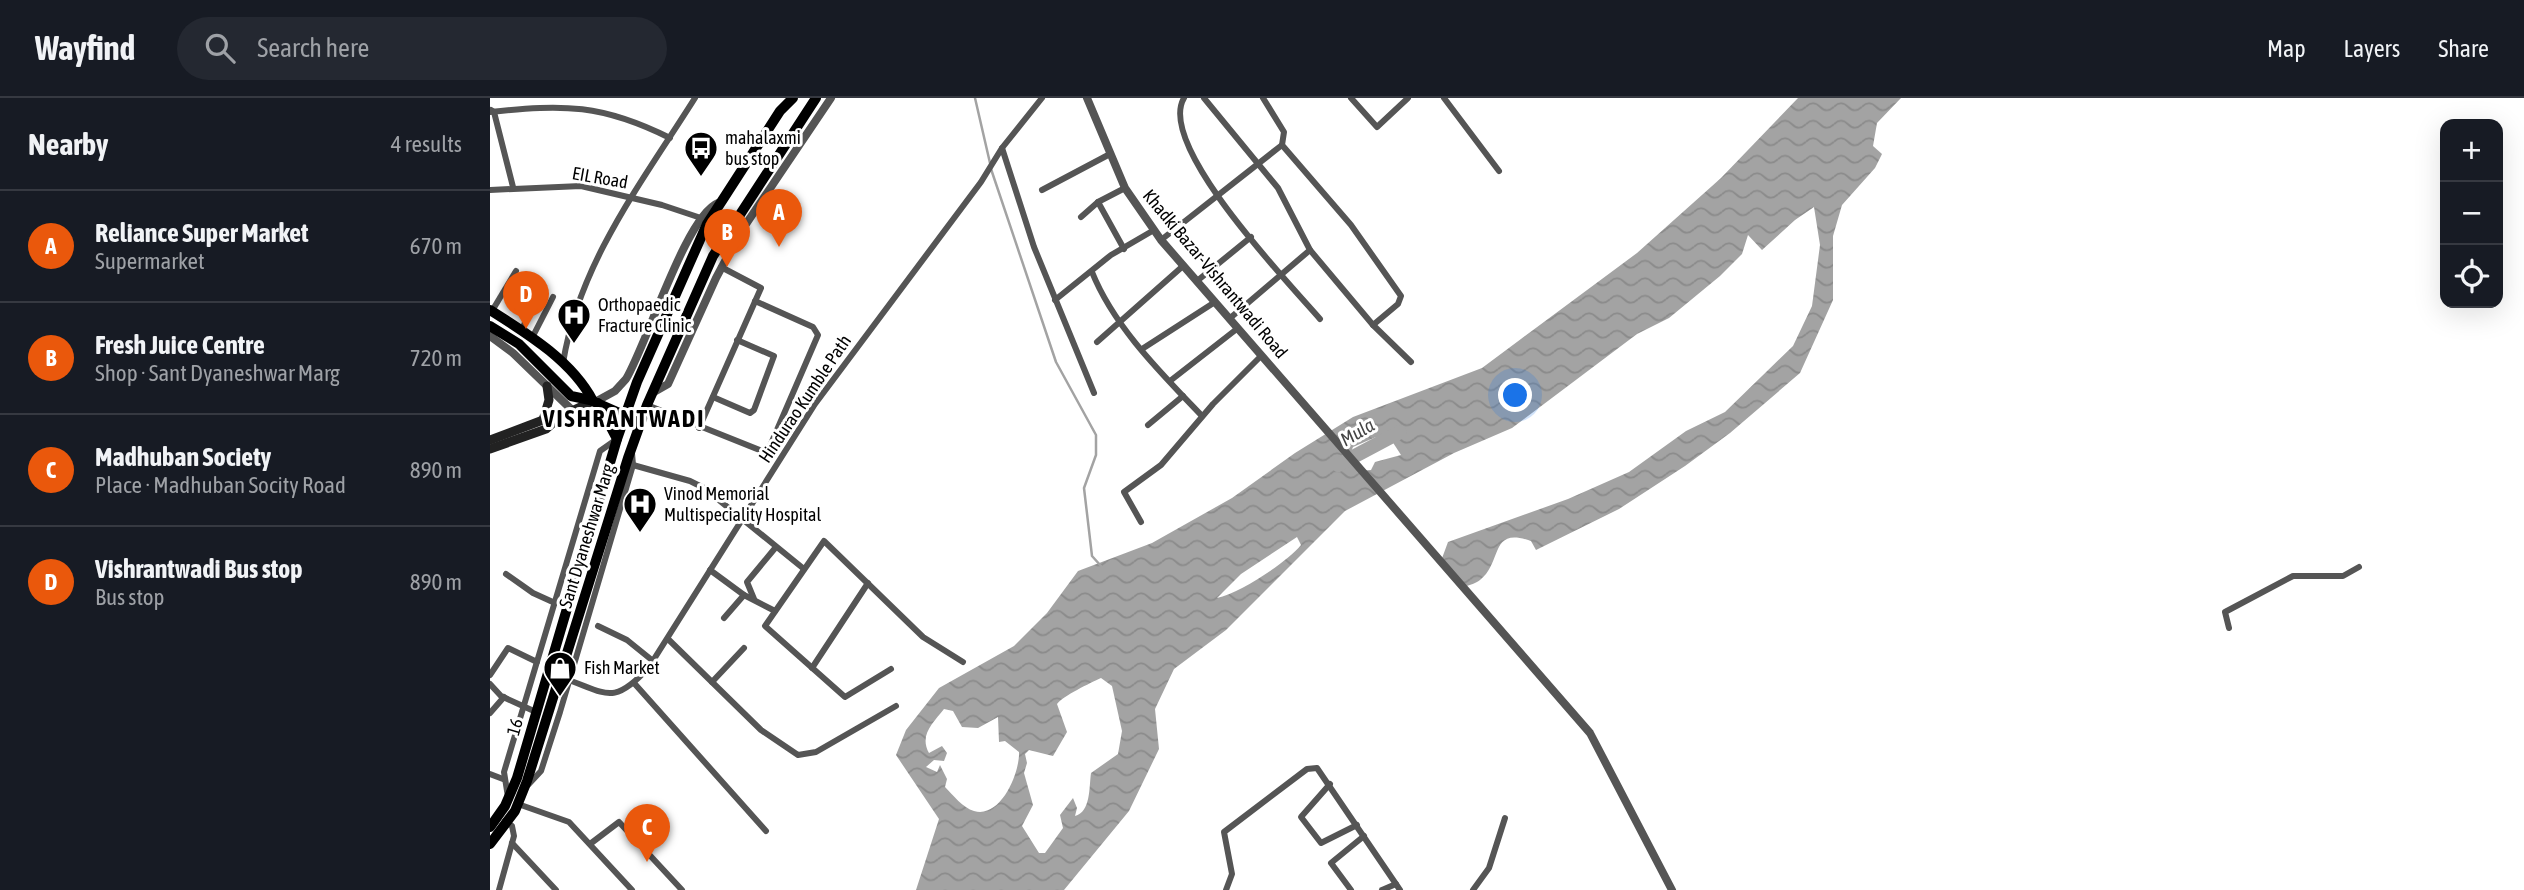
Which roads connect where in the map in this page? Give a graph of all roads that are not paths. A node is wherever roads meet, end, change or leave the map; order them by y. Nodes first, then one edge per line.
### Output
1 (695, 98) edge
2 (793, 98) edge
3 (816, 98) edge
4 (831, 98) edge
5 (1042, 98) edge
6 (1087, 98) edge
7 (1184, 98) edge
8 (1205, 98) edge
9 (1263, 98) edge
10 (1351, 98) edge
11 (1408, 98) edge
12 (1444, 98) edge
13 (785, 103) edge
14 (491, 111) edge
15 (670, 138) junction
16 (1282, 145) junction
17 (1002, 148) junction
18 (1110, 154) junction
19 (1259, 164) junction
20 (1499, 171) dead end
21 (513, 187) junction
22 (1125, 188) junction
23 (490, 190) edge
24 (1042, 190) dead end
25 (1218, 197) junction
26 (632, 198) junction
27 (1098, 202) junction
28 (718, 204) junction
29 (1081, 217) dead end
30 (701, 218) junction
31 (1154, 230) junction
32 (1251, 237) junction
33 (1161, 240) junction
34 (1124, 249) junction
35 (1310, 250) junction
36 (1183, 266) junction
37 (721, 267) junction
38 (516, 271) dead end
39 (1092, 272) junction
40 (1281, 274) junction
41 (1197, 281) junction
42 (538, 291) dead end
43 (554, 297) dead end
44 (1055, 300) junction
45 (755, 301) junction
46 (1215, 302) junction
47 (491, 311) edge
48 (1229, 319) junction
49 (1320, 319) dead end
50 (1122, 322) junction
51 (1373, 325) junction
52 (490, 326) edge
53 (1238, 328) junction
54 (522, 330) junction
55 (490, 336) edge
56 (532, 338) junction
57 (737, 340) junction
58 (1097, 342) dead end
59 (1142, 349) junction
60 (1261, 356) junction
61 (1411, 362) dead end
62 (563, 364) junction
63 (1170, 381) junction
64 (547, 386) junction
65 (654, 392) junction
66 (1094, 393) dead end
67 (1183, 396) junction
68 (713, 397) junction
69 (595, 402) junction
70 (647, 405) junction
71 (573, 411) junction
72 (625, 414) junction
73 (1202, 416) junction
74 (543, 420) junction
75 (556, 420) junction
76 (640, 422) junction
77 (1148, 425) dead end
78 (699, 428) junction
79 (617, 439) junction
80 (490, 440) edge
81 (632, 444) junction
82 (490, 449) edge
83 (633, 465) junction
84 (742, 518) junction
85 (1142, 522) dead end
86 (776, 547) junction
87 (2358, 567) dead end
88 (710, 569) junction
89 (804, 569) junction
90 (506, 574) dead end
91 (868, 583) junction
92 (744, 595) junction
93 (755, 600) junction
94 (555, 604) junction
95 (775, 611) junction
96 (724, 618) dead end
97 (598, 626) dead end
98 (2229, 628) dead end
99 (668, 639) junction
100 (744, 648) dead end
101 (653, 662) junction
102 (963, 662) dead end
103 (536, 664) junction
104 (812, 668) junction
105 (891, 668) dead end
106 (548, 672) junction
107 (490, 675) edge
108 (565, 679) junction
109 (712, 682) junction
110 (490, 684) edge
111 (634, 684) junction
112 (504, 697) junction
113 (896, 706) dead end
114 (523, 707) junction
115 (536, 712) junction
116 (490, 713) edge
117 (490, 774) edge
118 (503, 779) junction
119 (1330, 784) junction
120 (513, 801) junction
121 (1505, 818) dead end
122 (503, 819) junction
123 (1357, 825) junction
124 (490, 827) edge
125 (766, 831) dead end
126 (1364, 836) junction
127 (490, 844) edge
128 (512, 844) junction
129 (590, 844) junction
130 (1398, 887) edge
131 (499, 890) edge
132 (556, 890) edge
133 (632, 890) edge
134 (682, 890) edge
135 (1226, 890) edge
136 (1351, 890) edge
137 (1382, 890) edge
138 (1473, 890) edge
139 (1672, 890) edge

1 - 15 street
2 - 13 main road, Sant Dyaneshwar Marg
3 - 65 main road, Sant Dyaneshwar Marg
4 - 37 street
5 - 17 street, Hindurao Kumble Path
6 - 18 street, Khadki Bazar-Vishrantwadi Road
7 - 25 street
8 - 19 street
9 - 16 street
10 - 11 street
12 - 20 street
13 - 28 main road, Sant Dyaneshwar Marg
14 - 15 street
14 - 21 street
15 - 26 street
16 - 19 street
16 - 51 street
17 - 44 street
17 - 84 street, Hindurao Kumble Path
18 - 22 street, Khadki Bazar-Vishrantwadi Road
18 - 24 street
19 - 25 street
19 - 35 street
21 - 23 street, EIL Road
21 - 26 street, EIL Road
22 - 27 street
22 - 31 street, Khadki Bazar-Vishrantwadi Road
25 - 32 street
25 - 33 street
26 - 30 street, EIL Road
26 - 62 street
27 - 29 street
27 - 34 street
28 - 30 street
28 - 72 main road, Sant Dyaneshwar Marg
30 - 69 street
31 - 33 street, Khadki Bazar-Vishrantwadi Road
31 - 34 street
32 - 40 street
32 - 41 street
33 - 36 street, Khadki Bazar-Vishrantwadi Road
34 - 39 street
35 - 40 street
35 - 51 street
36 - 41 street, Khadki Bazar-Vishrantwadi Road
36 - 50 street
37 - 45 street
37 - 65 street
38 - 47 street
39 - 44 street
39 - 50 street
40 - 48 street
40 - 49 street
41 - 46 street, Khadki Bazar-Vishrantwadi Road
42 - 54 street
43 - 56 street
44 - 66 street
45 - 57 street
45 - 78 street
46 - 48 street, Khadki Bazar-Vishrantwadi Road
46 - 59 street
47 - 54 main road
48 - 53 street, Khadki Bazar-Vishrantwadi Road
50 - 58 street
50 - 59 street
51 - 61 street
52 - 69 main road
53 - 60 street, Khadki Bazar-Vishrantwadi Road
53 - 63 street
54 - 56 main road
55 - 64 street
56 - 62 main road
57 - 68 street
57 - 68 street
59 - 63 street
60 - 73 street
60 - 139 street, Khadki Bazar-Vishrantwadi Road
62 - 69 main road
63 - 67 street
64 - 71 street
64 - 74 main road
65 - 70 main road, Sant Dyaneshwar Marg
67 - 73 street
67 - 77 street
68 - 78 street
69 - 71 main road
69 - 72 main road
69 - 79 main road
70 - 76 main road, Sant Dyaneshwar Marg
70 - 78 street
71 - 75 main road
72 - 76 main road
72 - 79 main road, Sant Dyaneshwar Marg
73 - 85 street
74 - 75 main road
74 - 80 main road
75 - 82 main road
76 - 81 main road, Sant Dyaneshwar Marg
79 - 94 street
79 - 106 main road, Sant Dyaneshwar Marg
81 - 83 street
81 - 108 main road, Sant Dyaneshwar Marg
83 - 84 street
83 - 108 street
84 - 86 street
84 - 88 street, Hindurao Kumble Path
86 - 89 street
86 - 93 street
87 - 98 street
88 - 92 street
88 - 99 street, Hindurao Kumble Path
89 - 91 street
89 - 95 street
90 - 94 street
91 - 102 street
91 - 104 street
92 - 93 street
92 - 96 street
93 - 95 street
94 - 103 street
95 - 104 street
97 - 101 street
99 - 101 street, Hindurao Kumble Path
99 - 109 street
100 - 109 street
101 - 111 street, Hindurao Kumble Path
103 - 106 street
103 - 107 street
103 - 114 street
104 - 105 street
106 - 115 main road, Sant Dyaneshwar Marg
108 - 111 street
108 - 120 main road, Sant Dyaneshwar Marg
109 - 113 street
110 - 112 street
111 - 125 street
112 - 114 street
112 - 116 street
114 - 115 street
114 - 118 street
115 - 120 main road, 16
117 - 118 street
118 - 120 street
119 - 123 street
119 - 123 street
119 - 135 street
120 - 122 main road, 16
120 - 129 street
121 - 138 street
122 - 124 main road, 16
122 - 127 main road
122 - 128 street
123 - 126 street
126 - 130 street
126 - 136 street
128 - 131 street
128 - 132 street
129 - 133 street
129 - 134 street
130 - 137 street

